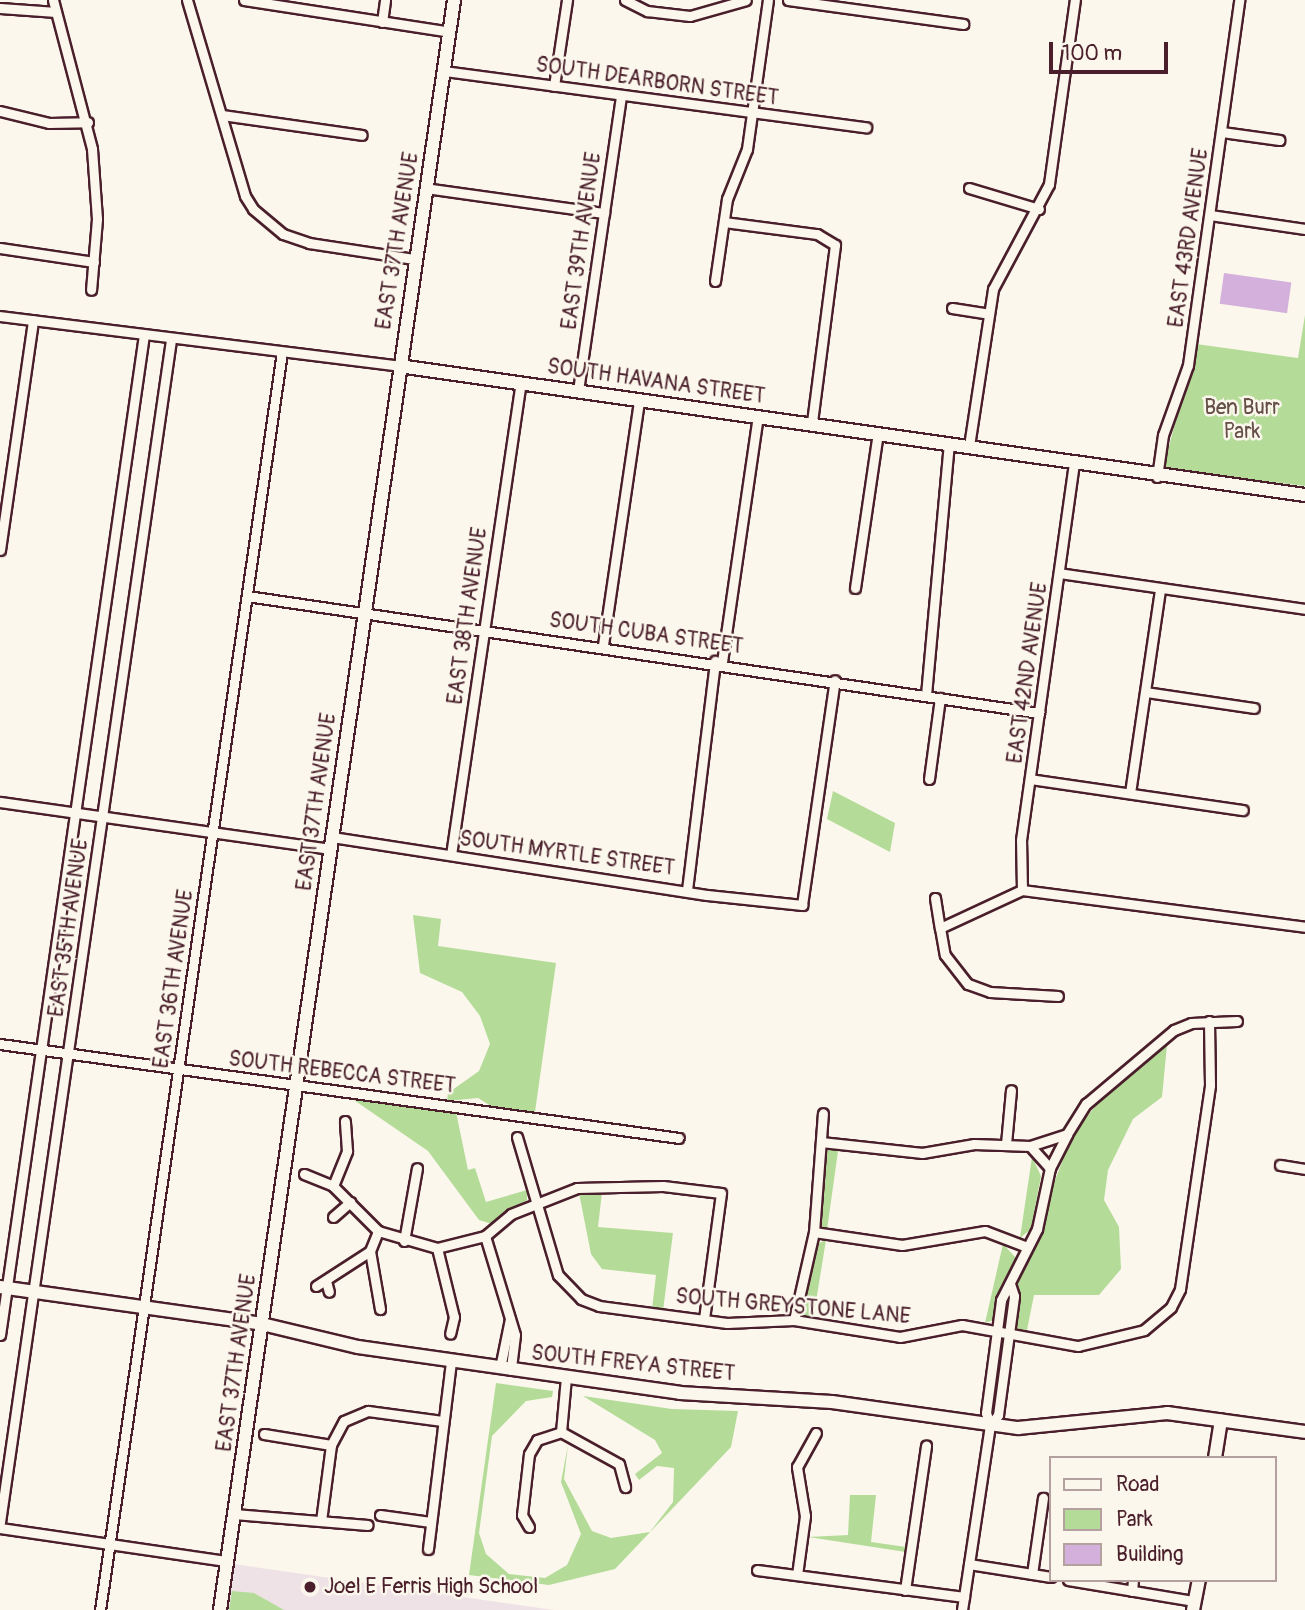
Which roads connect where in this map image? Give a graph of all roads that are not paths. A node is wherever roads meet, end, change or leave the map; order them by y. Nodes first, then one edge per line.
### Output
1 (53, 0) edge
2 (187, 0) edge
3 (244, 0) edge
4 (386, 0) edge
5 (454, 0) edge
6 (566, 0) edge
7 (625, 0) edge
8 (746, 0) edge
9 (768, 0) edge
10 (788, 0) edge
11 (1075, 0) edge
12 (1239, 0) edge
13 (267, 2) edge
14 (835, 3) edge
15 (0, 8) edge
16 (56, 12) junction
17 (382, 22) junction
18 (963, 24) dead end
19 (450, 32) junction
20 (444, 71) junction
21 (554, 86) junction
22 (621, 96) junction
23 (0, 111) edge
24 (752, 112) junction
25 (222, 115) junction
26 (88, 122) junction
27 (866, 127) dead end
28 (1222, 132) junction
29 (362, 135) dead end
30 (1279, 139) dead end
31 (425, 188) junction
32 (969, 188) dead end
33 (1039, 209) junction
34 (604, 214) junction
35 (1209, 215) junction
36 (724, 222) junction
37 (1305, 229) edge
38 (0, 248) edge
39 (414, 258) junction
40 (94, 262) junction
41 (715, 281) dead end
42 (91, 290) dead end
43 (952, 308) dead end
44 (989, 314) junction
45 (0, 316) edge
46 (33, 320) junction
47 (144, 335) junction
48 (171, 339) junction
49 (282, 352) junction
50 (399, 366) junction
51 (521, 382) junction
52 (578, 391) junction
53 (639, 400) junction
54 (758, 416) junction
55 (812, 423) junction
56 (878, 433) junction
57 (949, 443) junction
58 (969, 446) junction
59 (1074, 462) junction
60 (1157, 477) junction
61 (1305, 495) edge
62 (0, 550) edge
63 (1059, 573) junction
64 (855, 588) dead end
65 (1160, 589) junction
66 (247, 596) junction
67 (1305, 608) edge
68 (365, 611) junction
69 (484, 630) junction
70 (603, 645) junction
71 (719, 662) junction
72 (835, 680) junction
73 (1146, 692) junction
74 (926, 695) junction
75 (940, 698) junction
76 (1254, 708) dead end
77 (1039, 713) junction
78 (929, 779) dead end
79 (1030, 779) junction
80 (1130, 793) junction
81 (0, 802) edge
82 (1243, 810) dead end
83 (76, 812) junction
84 (103, 816) junction
85 (213, 832) junction
86 (331, 843) junction
87 (451, 855) junction
88 (687, 890) junction
89 (1022, 890) junction
90 (935, 898) dead end
91 (1305, 927) edge
92 (940, 928) junction
93 (1058, 996) dead end
94 (1209, 1021) junction
95 (1237, 1021) dead end
96 (0, 1044) edge
97 (42, 1049) junction
98 (68, 1053) junction
99 (179, 1069) junction
100 (296, 1086) junction
101 (1011, 1090) dead end
102 (824, 1113) dead end
103 (345, 1121) dead end
104 (1067, 1134) junction
105 (517, 1137) dead end
106 (678, 1138) dead end
107 (821, 1142) junction
108 (1006, 1144) junction
109 (1030, 1146) junction
110 (1280, 1166) dead end
111 (417, 1168) dead end
112 (1050, 1168) junction
113 (1305, 1169) edge
114 (304, 1174) dead end
115 (333, 1186) junction
116 (537, 1200) junction
117 (350, 1202) junction
118 (333, 1217) dead end
119 (378, 1231) junction
120 (814, 1232) junction
121 (485, 1236) junction
122 (404, 1241) junction
123 (1027, 1247) junction
124 (437, 1248) junction
125 (370, 1251) junction
126 (326, 1281) junction
127 (1010, 1284) junction
128 (316, 1286) dead end
129 (3, 1287) edge
130 (34, 1292) junction
131 (330, 1292) dead end
132 (145, 1308) junction
133 (380, 1309) dead end
134 (704, 1319) junction
135 (794, 1320) junction
136 (262, 1324) junction
137 (998, 1329) junction
138 (1009, 1331) junction
139 (454, 1333) dead end
140 (0, 1335) edge
141 (451, 1361) junction
142 (505, 1369) junction
143 (568, 1377) junction
144 (1221, 1420) junction
145 (442, 1421) junction
146 (990, 1425) junction
147 (561, 1427) junction
148 (1305, 1432) edge
149 (816, 1433) dead end
150 (264, 1434) dead end
151 (331, 1445) junction
152 (926, 1446) dead end
153 (1215, 1456) edge
154 (625, 1487) dead end
155 (1043, 1498) dead end
156 (380, 1515) dead end
157 (234, 1517) junction
158 (321, 1521) junction
159 (0, 1522) edge
160 (431, 1522) junction
161 (368, 1525) dead end
162 (529, 1527) dead end
163 (0, 1528) edge
164 (110, 1543) junction
165 (428, 1549) dead end
166 (228, 1561) junction
167 (970, 1564) junction
168 (757, 1570) dead end
169 (1032, 1574) junction
170 (797, 1575) junction
171 (1050, 1577) edge
172 (1080, 1582) edge
173 (1133, 1582) edge
174 (1199, 1582) edge
175 (905, 1590) junction
176 (1132, 1591) junction
177 (964, 1597) junction
178 (1194, 1606) edge
179 (100, 1610) edge
180 (220, 1610) edge
181 (962, 1610) edge

1 - 16 street
2 - 25 street
3 - 13 street
4 - 17 street
5 - 19 street, EAST 37TH AVENUE
6 - 21 street
7 - 8 street
9 - 24 street
10 - 14 street
11 - 33 street
12 - 28 street, EAST 43RD AVENUE
13 - 17 street
14 - 18 street
15 - 16 street
16 - 26 street
17 - 19 street
19 - 20 street, EAST 37TH AVENUE
20 - 21 street, SOUTH DEARBORN STREET
20 - 31 street, EAST 37TH AVENUE
21 - 22 street, SOUTH DEARBORN STREET
22 - 24 street, SOUTH DEARBORN STREET
22 - 34 street, EAST 39TH AVENUE
23 - 26 street
24 - 27 street, SOUTH DEARBORN STREET
24 - 36 street
25 - 29 street
25 - 39 street
26 - 40 street
28 - 30 street
28 - 35 street, EAST 43RD AVENUE
31 - 34 street
31 - 39 street, EAST 37TH AVENUE
32 - 33 street
33 - 44 street
34 - 52 street, EAST 39TH AVENUE
35 - 37 street
35 - 60 street, EAST 43RD AVENUE
36 - 41 street
36 - 55 street
38 - 40 street
39 - 50 street, EAST 37TH AVENUE
40 - 42 street
43 - 44 street
44 - 58 street
45 - 46 street, SOUTH HAVANA STREET
46 - 47 street, SOUTH HAVANA STREET
46 - 62 street
47 - 48 street, SOUTH HAVANA STREET
47 - 83 street, EAST 35TH AVENUE
48 - 49 street, SOUTH HAVANA STREET
48 - 84 street, EAST 35TH AVENUE
49 - 50 street, SOUTH HAVANA STREET
49 - 66 street, EAST 36TH AVENUE
50 - 51 street, SOUTH HAVANA STREET
50 - 68 street, EAST 37TH AVENUE
51 - 52 street, SOUTH HAVANA STREET
51 - 69 street, EAST 38TH AVENUE
52 - 53 street, SOUTH HAVANA STREET
53 - 54 street, SOUTH HAVANA STREET
53 - 70 street
54 - 55 street, SOUTH HAVANA STREET
54 - 71 street
55 - 56 street, SOUTH HAVANA STREET
56 - 57 street, SOUTH HAVANA STREET
56 - 64 street
57 - 58 street, SOUTH HAVANA STREET
57 - 74 street
58 - 59 street, SOUTH HAVANA STREET
59 - 60 street, SOUTH HAVANA STREET
59 - 63 street, EAST 42ND AVENUE
60 - 61 street, SOUTH HAVANA STREET
63 - 65 street
63 - 77 street, EAST 42ND AVENUE
65 - 67 street
65 - 73 street
66 - 68 street, SOUTH CUBA STREET
66 - 85 street, EAST 36TH AVENUE
68 - 69 street, SOUTH CUBA STREET
68 - 86 street, EAST 37TH AVENUE
69 - 70 street, SOUTH CUBA STREET
69 - 87 street, EAST 38TH AVENUE
70 - 71 street, SOUTH CUBA STREET
71 - 72 street, SOUTH CUBA STREET
71 - 88 street
72 - 74 street, SOUTH CUBA STREET
72 - 88 street, SOUTH MYRTLE STREET
73 - 76 street
73 - 80 street
74 - 75 street, SOUTH CUBA STREET
75 - 77 street, SOUTH CUBA STREET
75 - 78 street
77 - 79 street, EAST 42ND AVENUE
79 - 80 street
79 - 89 street, EAST 42ND AVENUE
80 - 82 street
81 - 83 street, SOUTH MYRTLE STREET
83 - 84 street, SOUTH MYRTLE STREET
83 - 97 street, EAST 35TH AVENUE
84 - 85 street, SOUTH MYRTLE STREET
84 - 98 street, EAST 35TH AVENUE
85 - 86 street, SOUTH MYRTLE STREET
85 - 99 street, EAST 36TH AVENUE
86 - 87 street, SOUTH MYRTLE STREET
86 - 100 street, EAST 37TH AVENUE
87 - 88 street, SOUTH MYRTLE STREET
89 - 91 street
89 - 92 street
90 - 92 street
92 - 93 street
94 - 95 street
94 - 104 street
94 - 138 street, SOUTH GREYSTONE LANE
96 - 97 street, SOUTH REBECCA STREET
97 - 98 street, SOUTH REBECCA STREET
97 - 129 street, EAST 35TH AVENUE
98 - 99 street, SOUTH REBECCA STREET
98 - 130 street, EAST 35TH AVENUE
99 - 100 street, SOUTH REBECCA STREET
99 - 132 street, EAST 36TH AVENUE
100 - 106 street, SOUTH REBECCA STREET
100 - 136 street, EAST 37TH AVENUE
101 - 108 street
102 - 107 street
103 - 115 street
104 - 109 street
104 - 112 street
105 - 116 street, SOUTH GREYSTONE LANE
107 - 108 street
107 - 120 street
108 - 109 street
109 - 112 street
110 - 113 street
111 - 122 street
112 - 123 street
114 - 115 street
115 - 117 street
116 - 121 street
116 - 134 street, SOUTH GREYSTONE LANE
116 - 134 street
117 - 118 street
117 - 119 street
119 - 122 street
119 - 125 street
120 - 123 street
120 - 135 street
121 - 124 street
121 - 142 street
122 - 124 street
123 - 127 street
124 - 139 street
125 - 126 street
125 - 133 street
126 - 128 street
126 - 131 street
127 - 137 street
127 - 138 street
129 - 130 street, SOUTH FREYA STREET
129 - 140 street, EAST 35TH AVENUE
130 - 132 street, SOUTH FREYA STREET
130 - 159 street, EAST 35TH AVENUE
132 - 136 street, SOUTH FREYA STREET
132 - 164 street, EAST 36TH AVENUE
134 - 135 street, SOUTH GREYSTONE LANE
135 - 137 street, SOUTH GREYSTONE LANE
136 - 141 street, SOUTH FREYA STREET
136 - 157 street, EAST 37TH AVENUE
137 - 138 street, SOUTH GREYSTONE LANE
137 - 146 street
138 - 146 street
141 - 142 street, SOUTH FREYA STREET
141 - 145 street
142 - 143 street, SOUTH FREYA STREET
143 - 146 street, SOUTH FREYA STREET
143 - 147 street
144 - 146 street, SOUTH FREYA STREET
144 - 148 street, SOUTH FREYA STREET
144 - 153 street
145 - 151 street
145 - 160 street
146 - 167 street
147 - 154 street
147 - 162 street
149 - 170 street
150 - 151 street
151 - 158 street
152 - 175 street
155 - 169 street
156 - 160 street
157 - 158 street
157 - 166 street, EAST 37TH AVENUE
158 - 161 street
160 - 165 street
163 - 164 street
164 - 166 street
164 - 179 street, EAST 36TH AVENUE
166 - 180 street, EAST 37TH AVENUE
167 - 169 street
167 - 177 street
168 - 170 street
169 - 171 street
170 - 175 street
172 - 176 street
173 - 176 street
174 - 178 street
175 - 177 street
176 - 178 street
177 - 181 street

